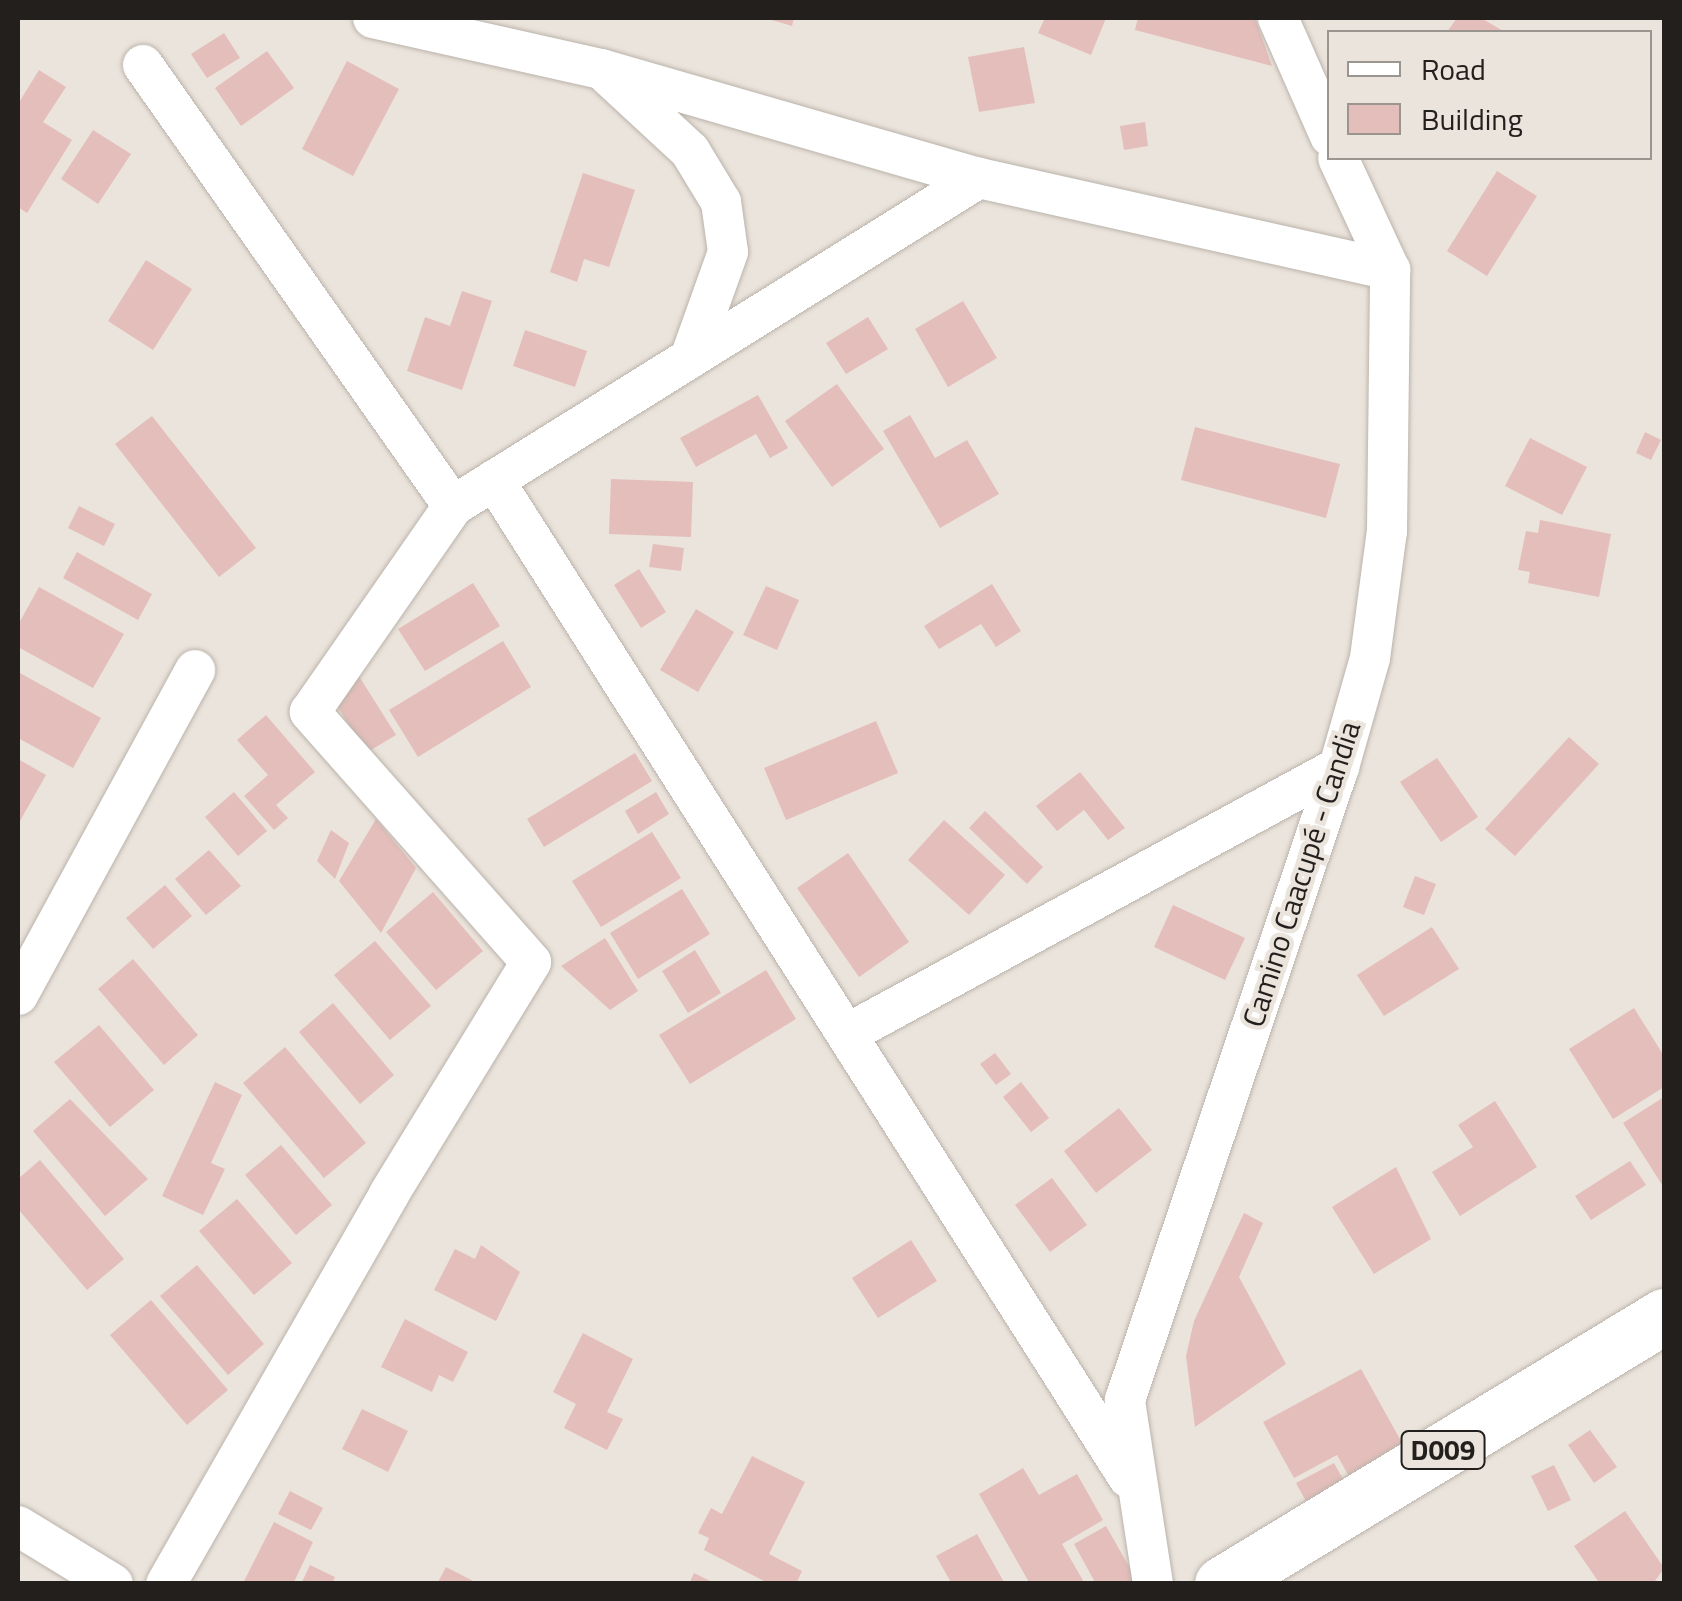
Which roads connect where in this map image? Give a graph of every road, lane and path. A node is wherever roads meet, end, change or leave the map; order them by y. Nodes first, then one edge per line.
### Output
1 (373, 18) edge
2 (1278, 18) edge
3 (143, 65) dead end
4 (602, 69) junction
5 (1327, 129) edge
6 (1339, 160) edge
7 (979, 178) junction
8 (1390, 270) junction
9 (690, 358) junction
10 (494, 480) junction
11 (454, 506) junction
12 (196, 670) dead end
13 (1338, 767) junction
14 (18, 995) edge
15 (847, 1034) junction
16 (1664, 1316) edge
17 (1138, 1493) junction
18 (18, 1526) edge
19 (113, 1584) edge
20 (166, 1584) edge
21 (1153, 1584) edge
22 (1222, 1584) edge

1 - 4 street
2 - 5 street
3 - 11 street
4 - 7 street
4 - 9 street
6 - 8 street, Camino Caacupé - Candia
7 - 8 street
7 - 9 street
8 - 13 street, Camino Caacupé - Candia
9 - 10 street
10 - 11 street
10 - 15 street
11 - 20 street
12 - 14 street
13 - 15 street
13 - 17 street, Camino Caacupé - Candia
15 - 17 street
16 - 22 main road, D009
17 - 21 street, Camino Caacupé - Candia
18 - 19 street

